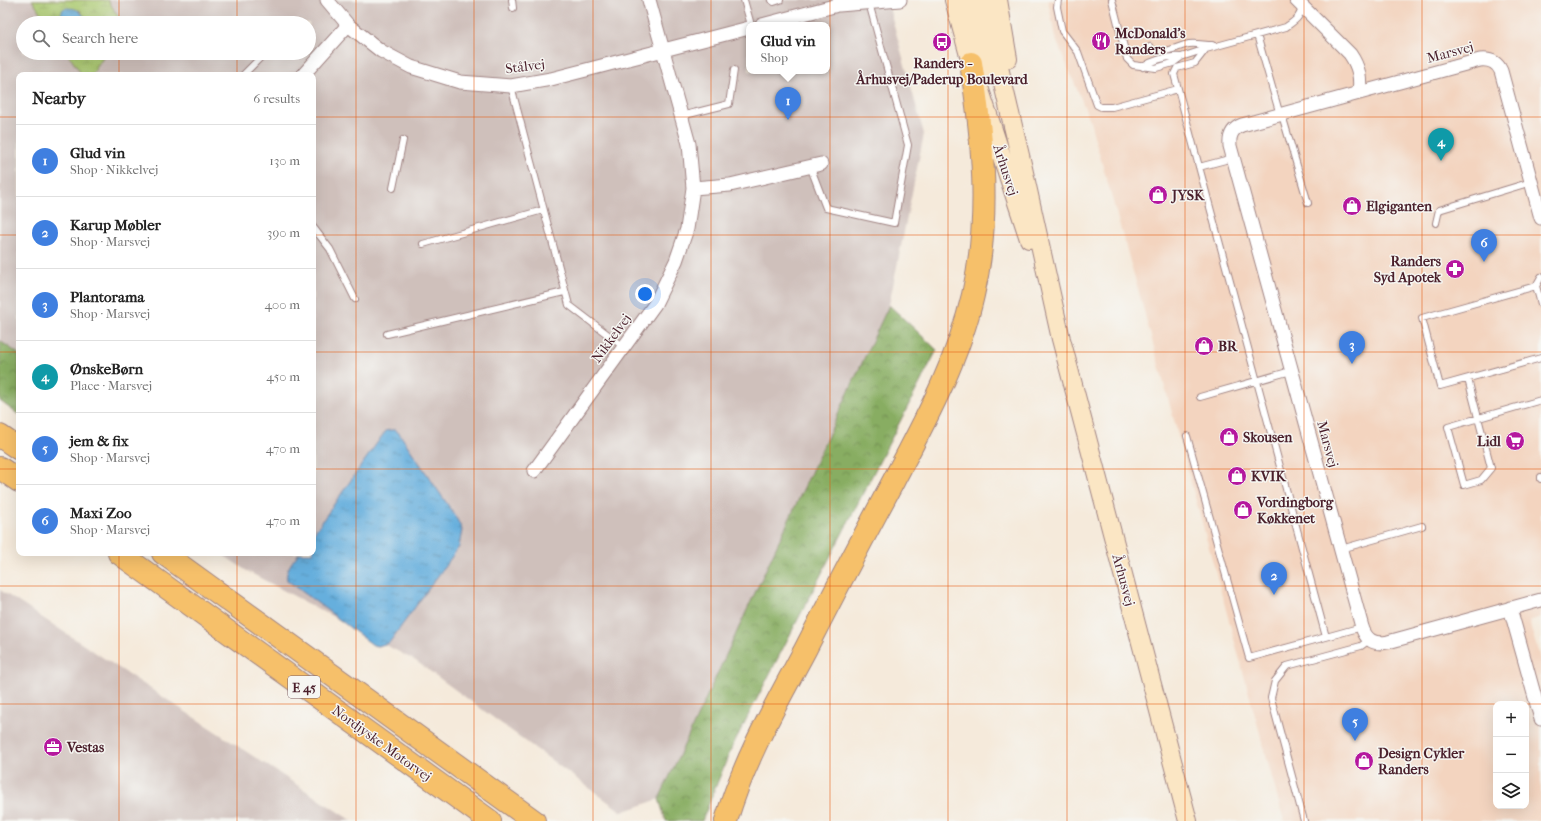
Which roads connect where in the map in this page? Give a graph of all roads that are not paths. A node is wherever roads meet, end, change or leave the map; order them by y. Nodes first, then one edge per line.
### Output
1 (327, 0) edge
2 (512, 0) edge
3 (649, 0) edge
4 (744, 0) edge
5 (771, 0) edge
6 (780, 0) edge
7 (848, 0) edge
8 (900, 0) edge
9 (954, 0) edge
10 (966, 0) edge
11 (983, 0) edge
12 (998, 0) edge
13 (1058, 0) edge
14 (1112, 0) edge
15 (1299, 2) edge
16 (869, 3) junction
17 (834, 6) junction
18 (513, 8) dead end
19 (750, 22) edge
20 (773, 22) edge
21 (348, 25) junction
22 (746, 29) edge
23 (1257, 35) junction
24 (1218, 45) junction
25 (1150, 47) dead end
26 (1206, 49) junction
27 (663, 51) junction
28 (258, 60) edge
29 (971, 63) junction
30 (734, 70) dead end
31 (247, 72) edge
32 (306, 72) edge
33 (511, 86) junction
34 (1178, 89) junction
35 (1359, 93) junction
36 (1281, 115) junction
37 (681, 116) junction
38 (403, 140) dead end
39 (1233, 158) junction
40 (816, 165) joint
41 (1199, 167) junction
42 (1023, 168) junction
43 (1532, 182) junction
44 (393, 188) dead end
45 (693, 188) junction
46 (1308, 204) dead end
47 (543, 210) junction
48 (1541, 218) edge
49 (1436, 223) dead end
50 (316, 232) edge
51 (423, 244) dead end
52 (1541, 277) edge
53 (1536, 286) junction
54 (564, 292) junction
55 (355, 299) dead end
56 (1541, 304) edge
57 (387, 334) dead end
58 (1061, 339) junction
59 (624, 347) junction
60 (1541, 358) edge
61 (1291, 371) junction
62 (1468, 379) junction
63 (1258, 381) junction
64 (1200, 397) dead end
65 (1541, 400) edge
66 (1478, 418) junction
67 (0, 436) edge
68 (1187, 436) dead end
69 (16, 447) edge
70 (0, 468) edge
71 (534, 471) dead end
72 (16, 479) edge
73 (1422, 526) dead end
74 (1340, 549) junction
75 (122, 556) edge
76 (167, 556) edge
77 (1541, 600) edge
78 (1510, 608) junction
79 (1362, 627) junction
80 (1326, 637) junction
81 (1369, 640) junction
82 (1541, 719) edge
83 (490, 821) edge
84 (534, 821) edge
85 (726, 821) edge
86 (1188, 821) edge
87 (1304, 821) edge

1 - 21 street, Stålvej
2 - 18 lane
3 - 27 street, Nikkelvej
4 - 19 lane
5 - 6 lane
7 - 17 street
8 - 16 street
9 - 29 main road, Århusvej
10 - 42 main road
11 - 42 main road, Århusvej
12 - 42 main road
13 - 34 lane
14 - 26 lane
15 - 23 lane
15 - 35 street
16 - 17 street
16 - 40 lane
17 - 20 street
21 - 32 street
21 - 33 street, Stålvej
22 - 27 street, Stålvej
23 - 24 lane
23 - 36 lane
24 - 25 lane
24 - 26 lane
26 - 34 lane
27 - 33 street, Stålvej
27 - 37 street, Nikkelvej
28 - 31 lane
29 - 58 main road, Århusvej
29 - 85 highway
30 - 37 lane
33 - 47 lane
34 - 41 lane
35 - 36 street, Marsvej
35 - 43 street, Marsvej
36 - 39 street, Marsvej
36 - 46 lane
37 - 45 street, Nikkelvej
38 - 44 lane
39 - 41 lane
39 - 61 street, Marsvej
40 - 45 street
41 - 63 lane
42 - 58 main road, Århusvej
43 - 48 street, Marsvej
43 - 49 lane
45 - 59 street, Nikkelvej
47 - 51 lane
47 - 54 lane
50 - 55 lane
52 - 53 lane
53 - 56 lane
53 - 62 lane
54 - 57 lane
54 - 59 lane
58 - 86 main road, Århusvej
59 - 71 street, Nikkelvej
60 - 62 lane
61 - 63 lane
61 - 74 street, Marsvej
62 - 66 lane
63 - 64 lane
63 - 80 lane
65 - 66 lane
66 - 66 lane
67 - 69 highway
68 - 80 lane
70 - 72 highway
73 - 74 lane
74 - 79 street, Marsvej
75 - 83 highway, Nordjyske Motorvej / E 45
76 - 84 highway, Nordjyske Motorvej / E 45
77 - 78 street
78 - 81 street
78 - 82 street
79 - 80 lane
79 - 81 street, Marsvej
81 - 87 lane

